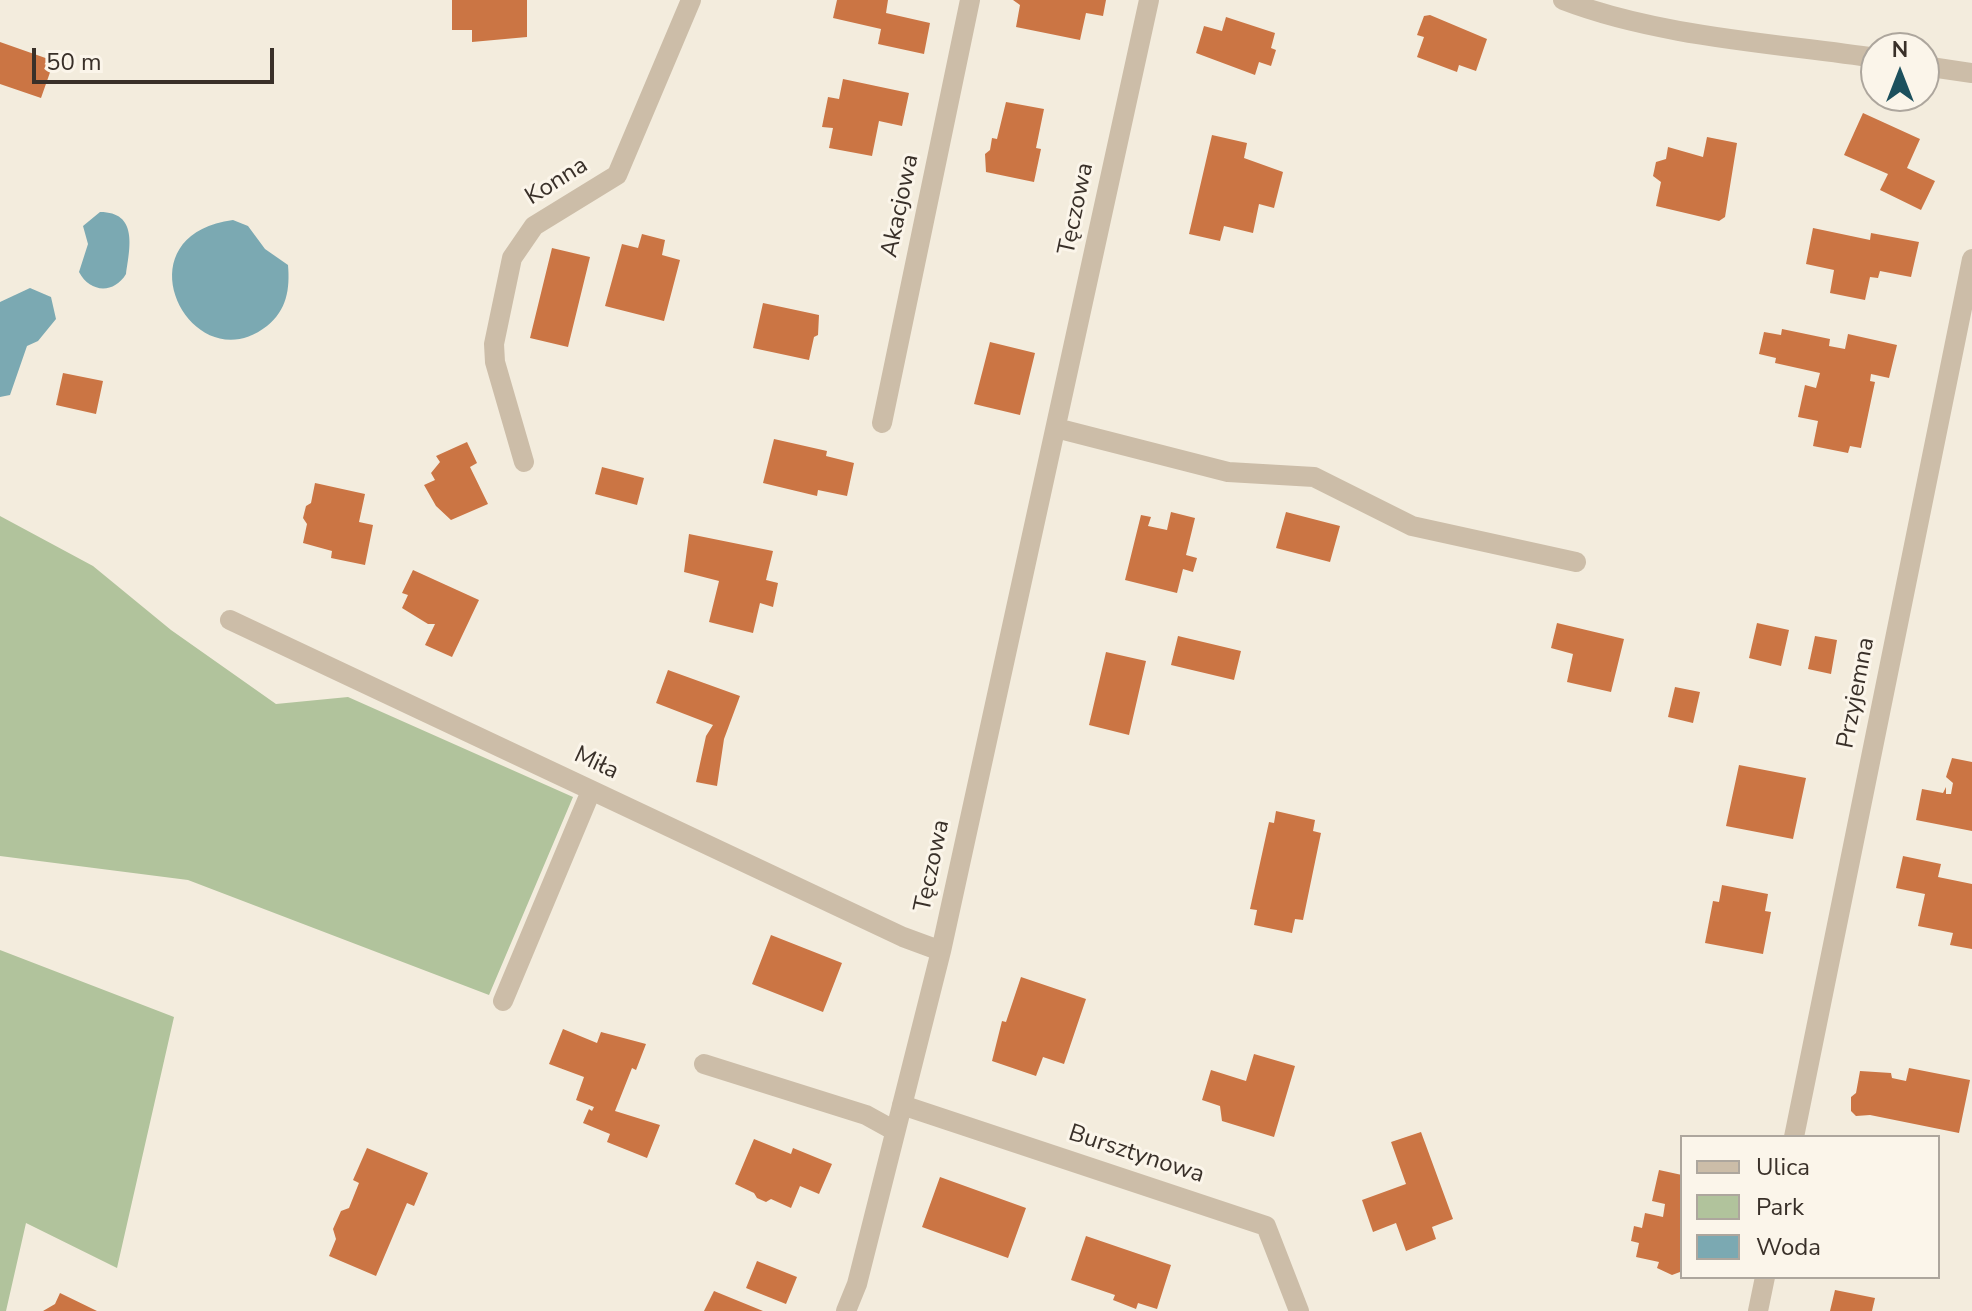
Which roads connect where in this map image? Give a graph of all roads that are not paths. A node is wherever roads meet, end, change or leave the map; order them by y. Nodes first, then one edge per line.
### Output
1 (691, 0) edge
2 (970, 0) edge
3 (1149, 0) edge
4 (1563, 0) edge
5 (1860, 56) edge
6 (1940, 68) edge
7 (1972, 73) edge
8 (1972, 259) edge
9 (882, 423) dead end
10 (1056, 428) junction
11 (524, 462) dead end
12 (1576, 562) dead end
13 (230, 620) dead end
14 (591, 791) junction
15 (941, 951) junction
16 (503, 1001) dead end
17 (704, 1064) dead end
18 (902, 1105) junction
19 (895, 1131) junction
20 (1794, 1135) edge
21 (1765, 1279) edge
22 (846, 1311) edge
23 (1299, 1311) edge
24 (1758, 1311) edge

1 - 11 street, Konna
2 - 9 street, Akacjowa
3 - 10 street, Tęczowa
4 - 5 street
6 - 7 street
8 - 20 street, Przyjemna
10 - 12 street
10 - 15 street, Tęczowa
13 - 14 street, Miła
14 - 15 street, Miła
14 - 16 street
15 - 18 street, Tęczowa
17 - 19 street
18 - 19 street, Tęczowa
18 - 23 street, Bursztynowa
19 - 22 street, Tęczowa
21 - 24 street

